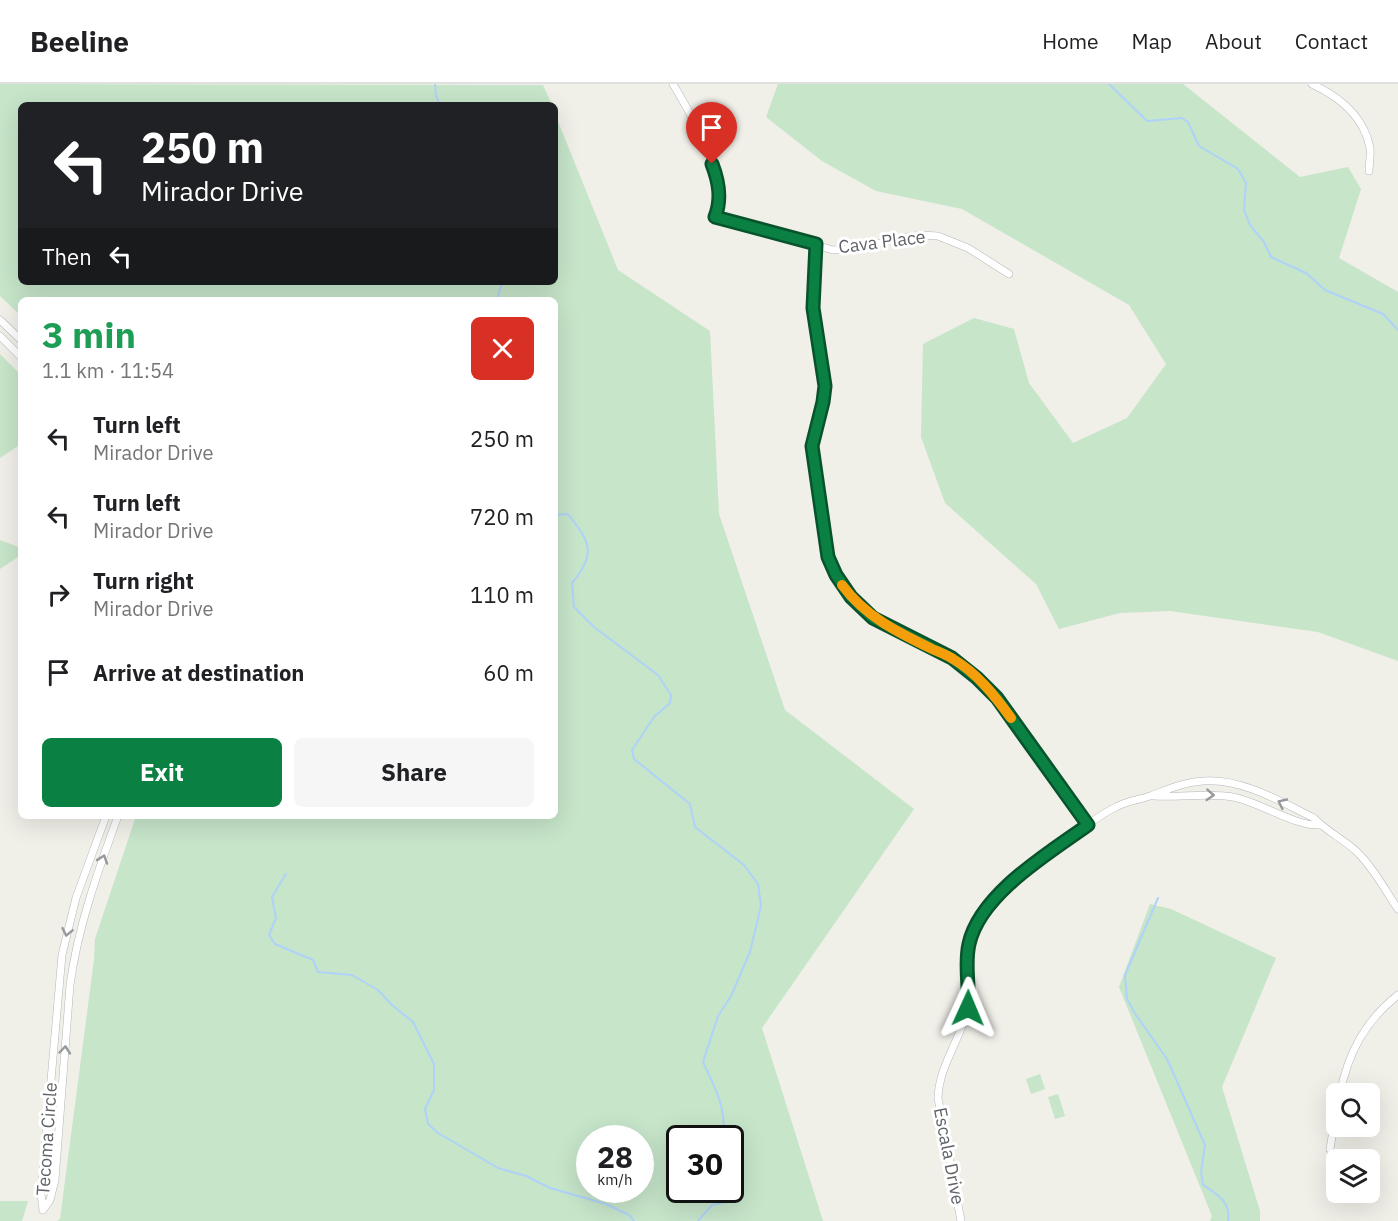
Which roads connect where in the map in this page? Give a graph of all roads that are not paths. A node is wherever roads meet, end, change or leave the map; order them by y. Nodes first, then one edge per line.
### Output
1 (673, 84) edge
2 (1312, 84) edge
3 (1369, 171) dead end
4 (816, 244) junction
5 (1009, 274) dead end
6 (0, 320) edge
7 (0, 336) edge
8 (18, 337) edge
9 (18, 354) edge
10 (1152, 795) junction
11 (105, 819) edge
12 (117, 819) edge
13 (1088, 825) junction
14 (1321, 825) junction
15 (1398, 909) edge
16 (60, 972) junction
17 (72, 973) junction
18 (58, 984) junction
19 (70, 984) junction
20 (1398, 995) edge
21 (1343, 1083) edge
22 (1332, 1137) edge
23 (1330, 1149) dead end
24 (961, 1221) edge

1 - 4 street, Cava Place
2 - 3 street
4 - 5 street, Cava Place
4 - 13 street
6 - 8 street
7 - 9 street
10 - 13 street, Escala Drive
10 -> 14 street, Escala Drive
14 -> 10 street, Escala Drive
11 -> 16 street, Tecoma Circle
17 -> 12 street, Tecoma Circle
13 - 24 street, Escala Drive
14 - 15 street, Escala Drive
16 - 17 street
16 - 18 street, Tecoma Circle
17 - 19 street, Tecoma Circle
18 - 19 street
18 -> 19 street, Tecoma Circle
20 - 21 street
22 - 23 street

